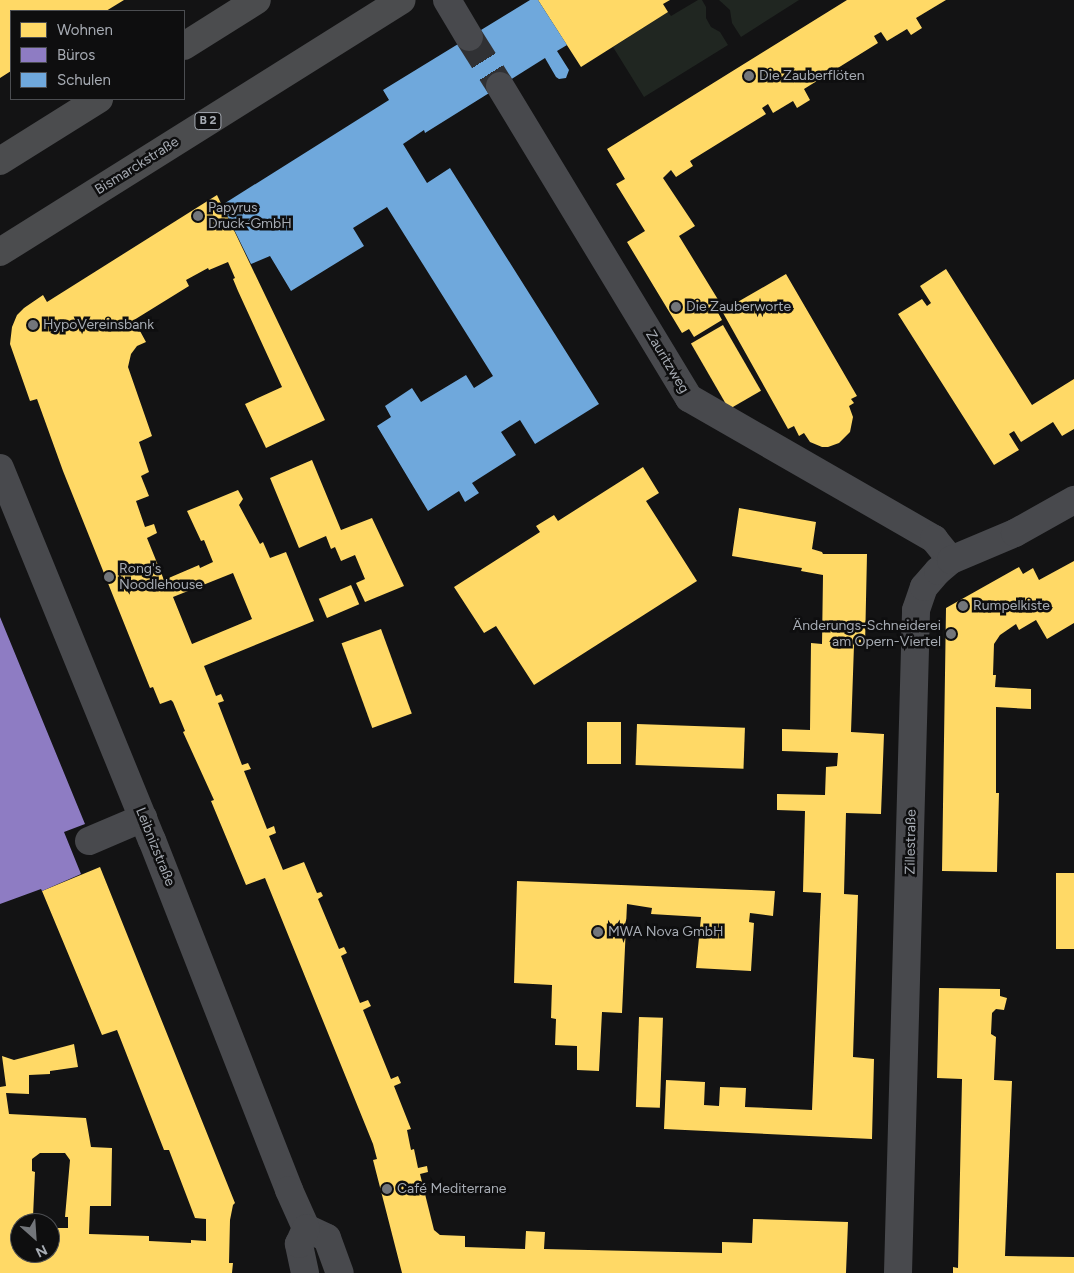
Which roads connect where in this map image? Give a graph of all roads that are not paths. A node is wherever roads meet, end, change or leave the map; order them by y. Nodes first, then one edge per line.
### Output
1 (257, 0) edge
2 (401, 0) edge
3 (447, 0) edge
4 (470, 37) tunnel mouth
5 (185, 45) edge
6 (500, 86) tunnel mouth
7 (97, 100) edge
8 (0, 161) edge
9 (0, 252) edge
10 (0, 468) edge
11 (1074, 500) edge
12 (951, 560) junction
13 (143, 818) junction
14 (89, 840) dead end
15 (306, 1228) junction
16 (305, 1273) edge
17 (340, 1273) edge
18 (898, 1273) edge

1 - 5 main road
2 - 9 main road, Bismarckstraße / B 2
3 - 4 street
6 - 12 street, Zauritzweg
7 - 8 main road
10 - 13 street, Leibnizstraße
11 - 12 street, Zillestraße
12 - 18 street, Zillestraße
13 - 14 street
13 - 15 street, Leibnizstraße
15 - 16 street
15 - 17 street

